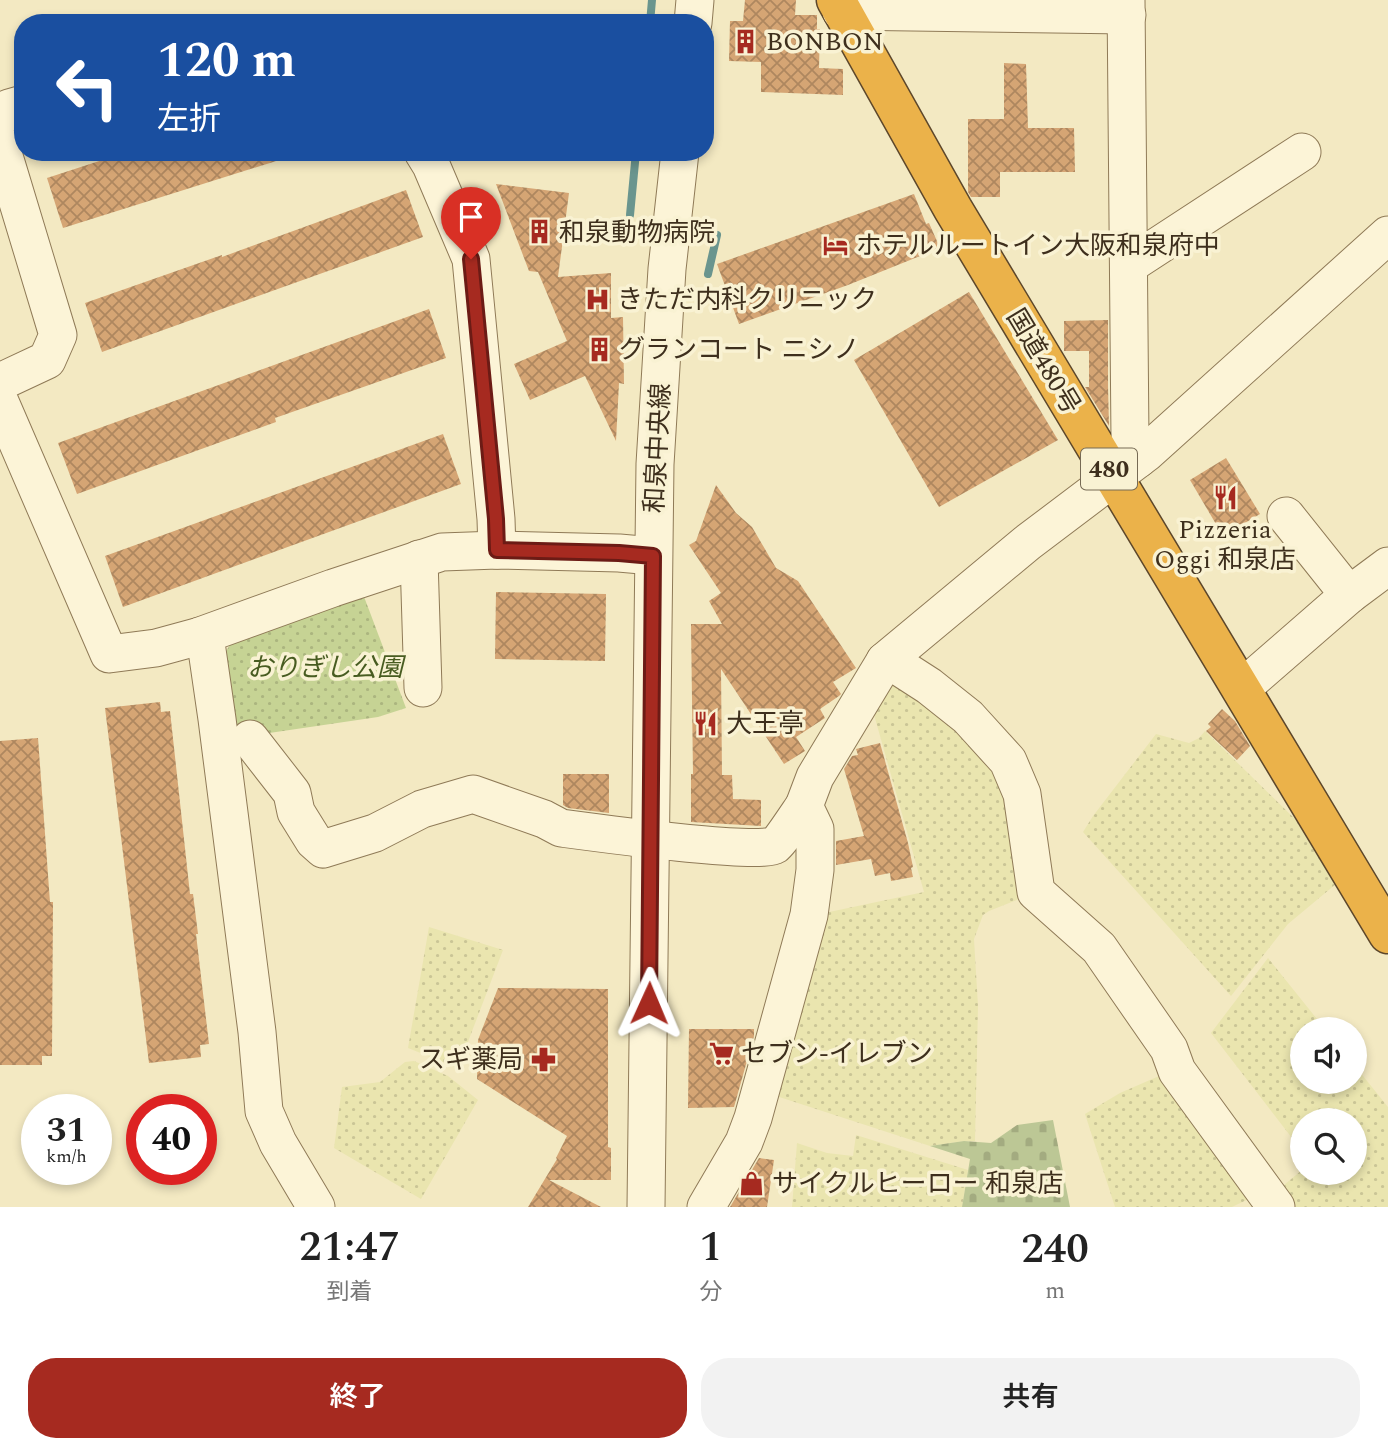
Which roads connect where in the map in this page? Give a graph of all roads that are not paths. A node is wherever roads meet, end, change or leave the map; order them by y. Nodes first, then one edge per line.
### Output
1 (839, 6) edge
2 (904, 6) edge
3 (1013, 6) edge
4 (1126, 8) edge
5 (14, 107) edge
6 (0, 118) edge
7 (0, 144) edge
8 (1302, 152) dead end
9 (429, 161) edge
10 (679, 161) edge
11 (1388, 235) edge
12 (1129, 265) junction
13 (0, 382) edge
14 (0, 402) edge
15 (1126, 469) junction
16 (1286, 516) dead end
17 (497, 550) junction
18 (653, 556) junction
19 (419, 559) junction
20 (1388, 566) edge
21 (1349, 595) junction
22 (200, 636) junction
23 (885, 661) junction
24 (423, 688) dead end
25 (1241, 689) junction
26 (250, 739) dead end
27 (804, 806) junction
28 (650, 839) junction
29 (1388, 934) edge
30 (316, 1207) edge
31 (646, 1207) edge
32 (706, 1207) edge
33 (1276, 1207) edge

1 - 2 street
1 - 15 highway, 国道480号 / 480
2 - 3 street
3 - 4 street
4 - 12 street
5 - 6 street
7 - 13 street
8 - 12 street
9 - 17 street
10 - 18 street, 和泉中央線
11 - 15 street
12 - 15 street
14 - 22 street
15 - 23 street
15 - 25 highway, 国道480号 / 480
16 - 21 street
17 - 18 street
17 - 19 street
18 - 28 street, 和泉中央線
19 - 22 street
19 - 24 street
20 - 21 street
21 - 25 street
22 - 30 street
23 - 27 street
23 - 33 street
25 - 29 highway, 国道480号 / 480
26 - 28 street
27 - 28 street
27 - 32 street
28 - 31 street, 和泉中央線

